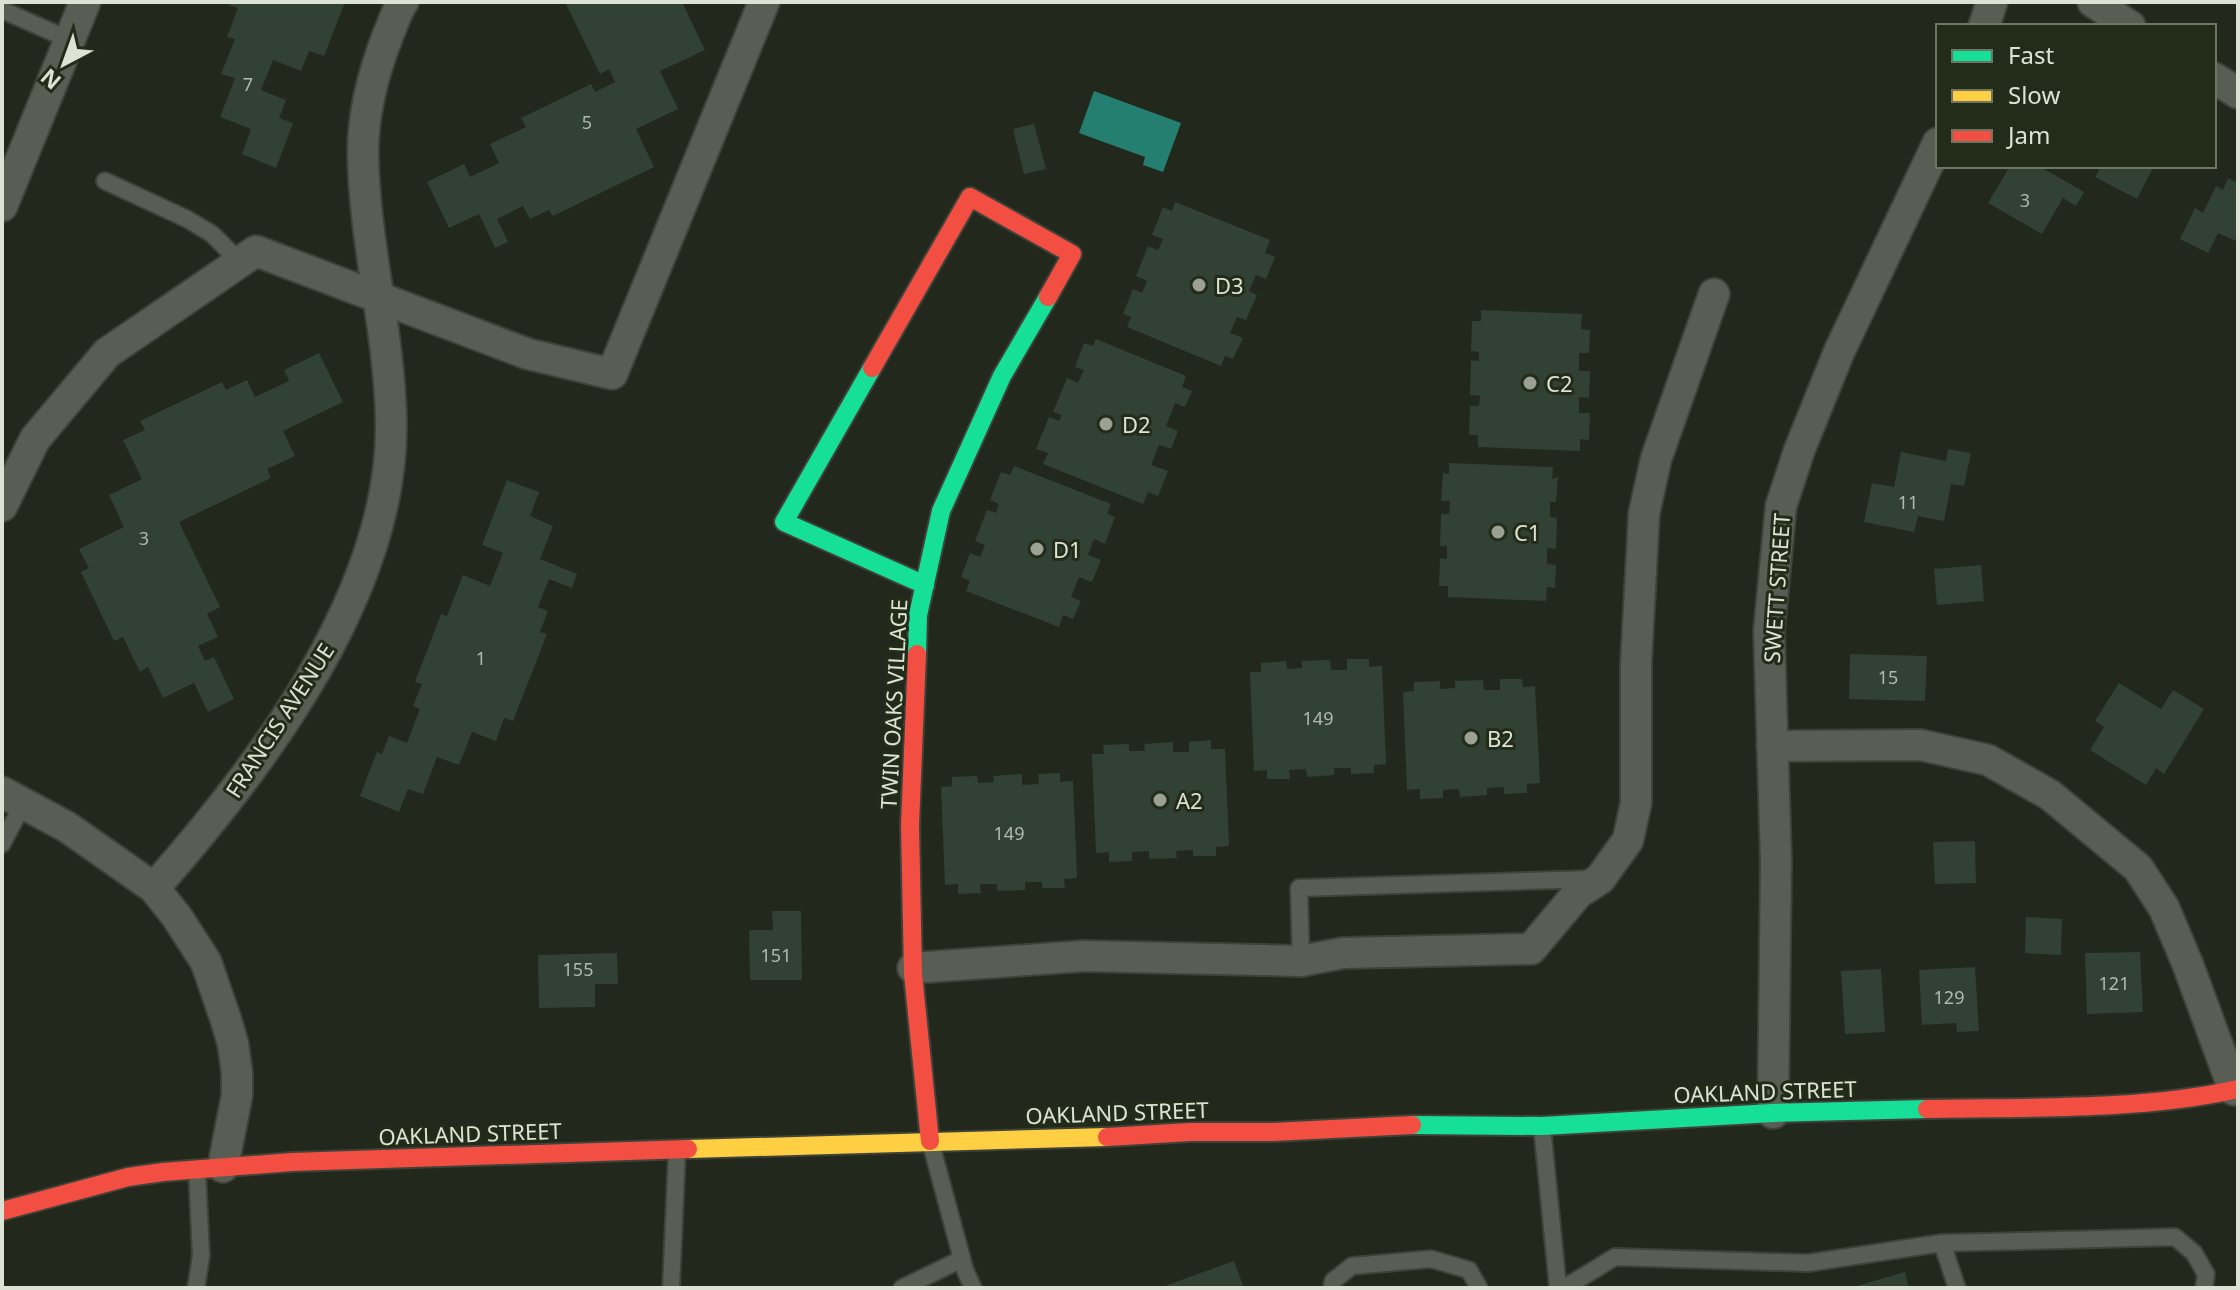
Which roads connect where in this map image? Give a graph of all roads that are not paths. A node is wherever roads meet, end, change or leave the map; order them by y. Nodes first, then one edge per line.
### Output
1 (403, 2) edge
2 (764, 2) edge
3 (1992, 2) edge
4 (2093, 2) edge
5 (82, 3) edge
6 (2, 10) edge
7 (1985, 24) edge
8 (2127, 24) edge
9 (70, 40) junction
10 (2216, 79) edge
11 (2238, 93) edge
12 (1936, 147) edge
13 (105, 181) dead end
14 (2, 206) edge
15 (240, 262) junction
16 (1714, 294) dead end
17 (378, 296) junction
18 (2, 506) edge
19 (925, 585) junction
20 (1772, 746) junction
21 (12, 798) edge
22 (2, 844) edge
23 (1600, 879) junction
24 (154, 888) junction
25 (1301, 961) junction
26 (913, 968) junction
27 (2236, 1090) edge
28 (1773, 1113) junction
29 (1542, 1126) junction
30 (930, 1141) junction
31 (677, 1150) junction
32 (210, 1168) junction
33 (2, 1211) edge
34 (1942, 1243) junction
35 (962, 1259) junction
36 (196, 1288) edge
37 (671, 1288) edge
38 (902, 1288) edge
39 (973, 1288) edge
40 (1332, 1288) edge
41 (1479, 1288) edge
42 (1558, 1288) edge
43 (1564, 1288) edge
44 (1957, 1288) edge
45 (2204, 1288) edge

1 - 17 street, FRANCIS AVENUE
2 - 17 street
3 - 7 street
4 - 8 street
5 - 9 street
6 - 9 lane
9 - 14 street
10 - 11 street
12 - 20 street, SWETT STREET
13 - 15 lane
15 - 17 street
15 - 18 street
16 - 23 street
17 - 24 street, FRANCIS AVENUE
19 - 19 main road, TWIN OAKS VILLAGE
19 - 26 main road, TWIN OAKS VILLAGE
20 - 27 street
20 - 28 street, SWETT STREET
21 - 22 lane
21 - 24 street
23 - 25 street
23 - 25 lane
24 - 32 street
25 - 26 street
26 - 30 main road, TWIN OAKS VILLAGE
27 - 28 main road, OAKLAND STREET
28 - 29 main road, OAKLAND STREET
29 - 30 main road, OAKLAND STREET
29 - 42 lane
30 - 31 main road, OAKLAND STREET
30 - 35 lane
31 - 32 main road, OAKLAND STREET
31 - 37 lane
32 - 33 main road, OAKLAND STREET
32 - 36 lane
34 - 43 lane
34 - 44 lane
34 - 45 lane
35 - 38 lane
35 - 39 lane
40 - 41 lane

